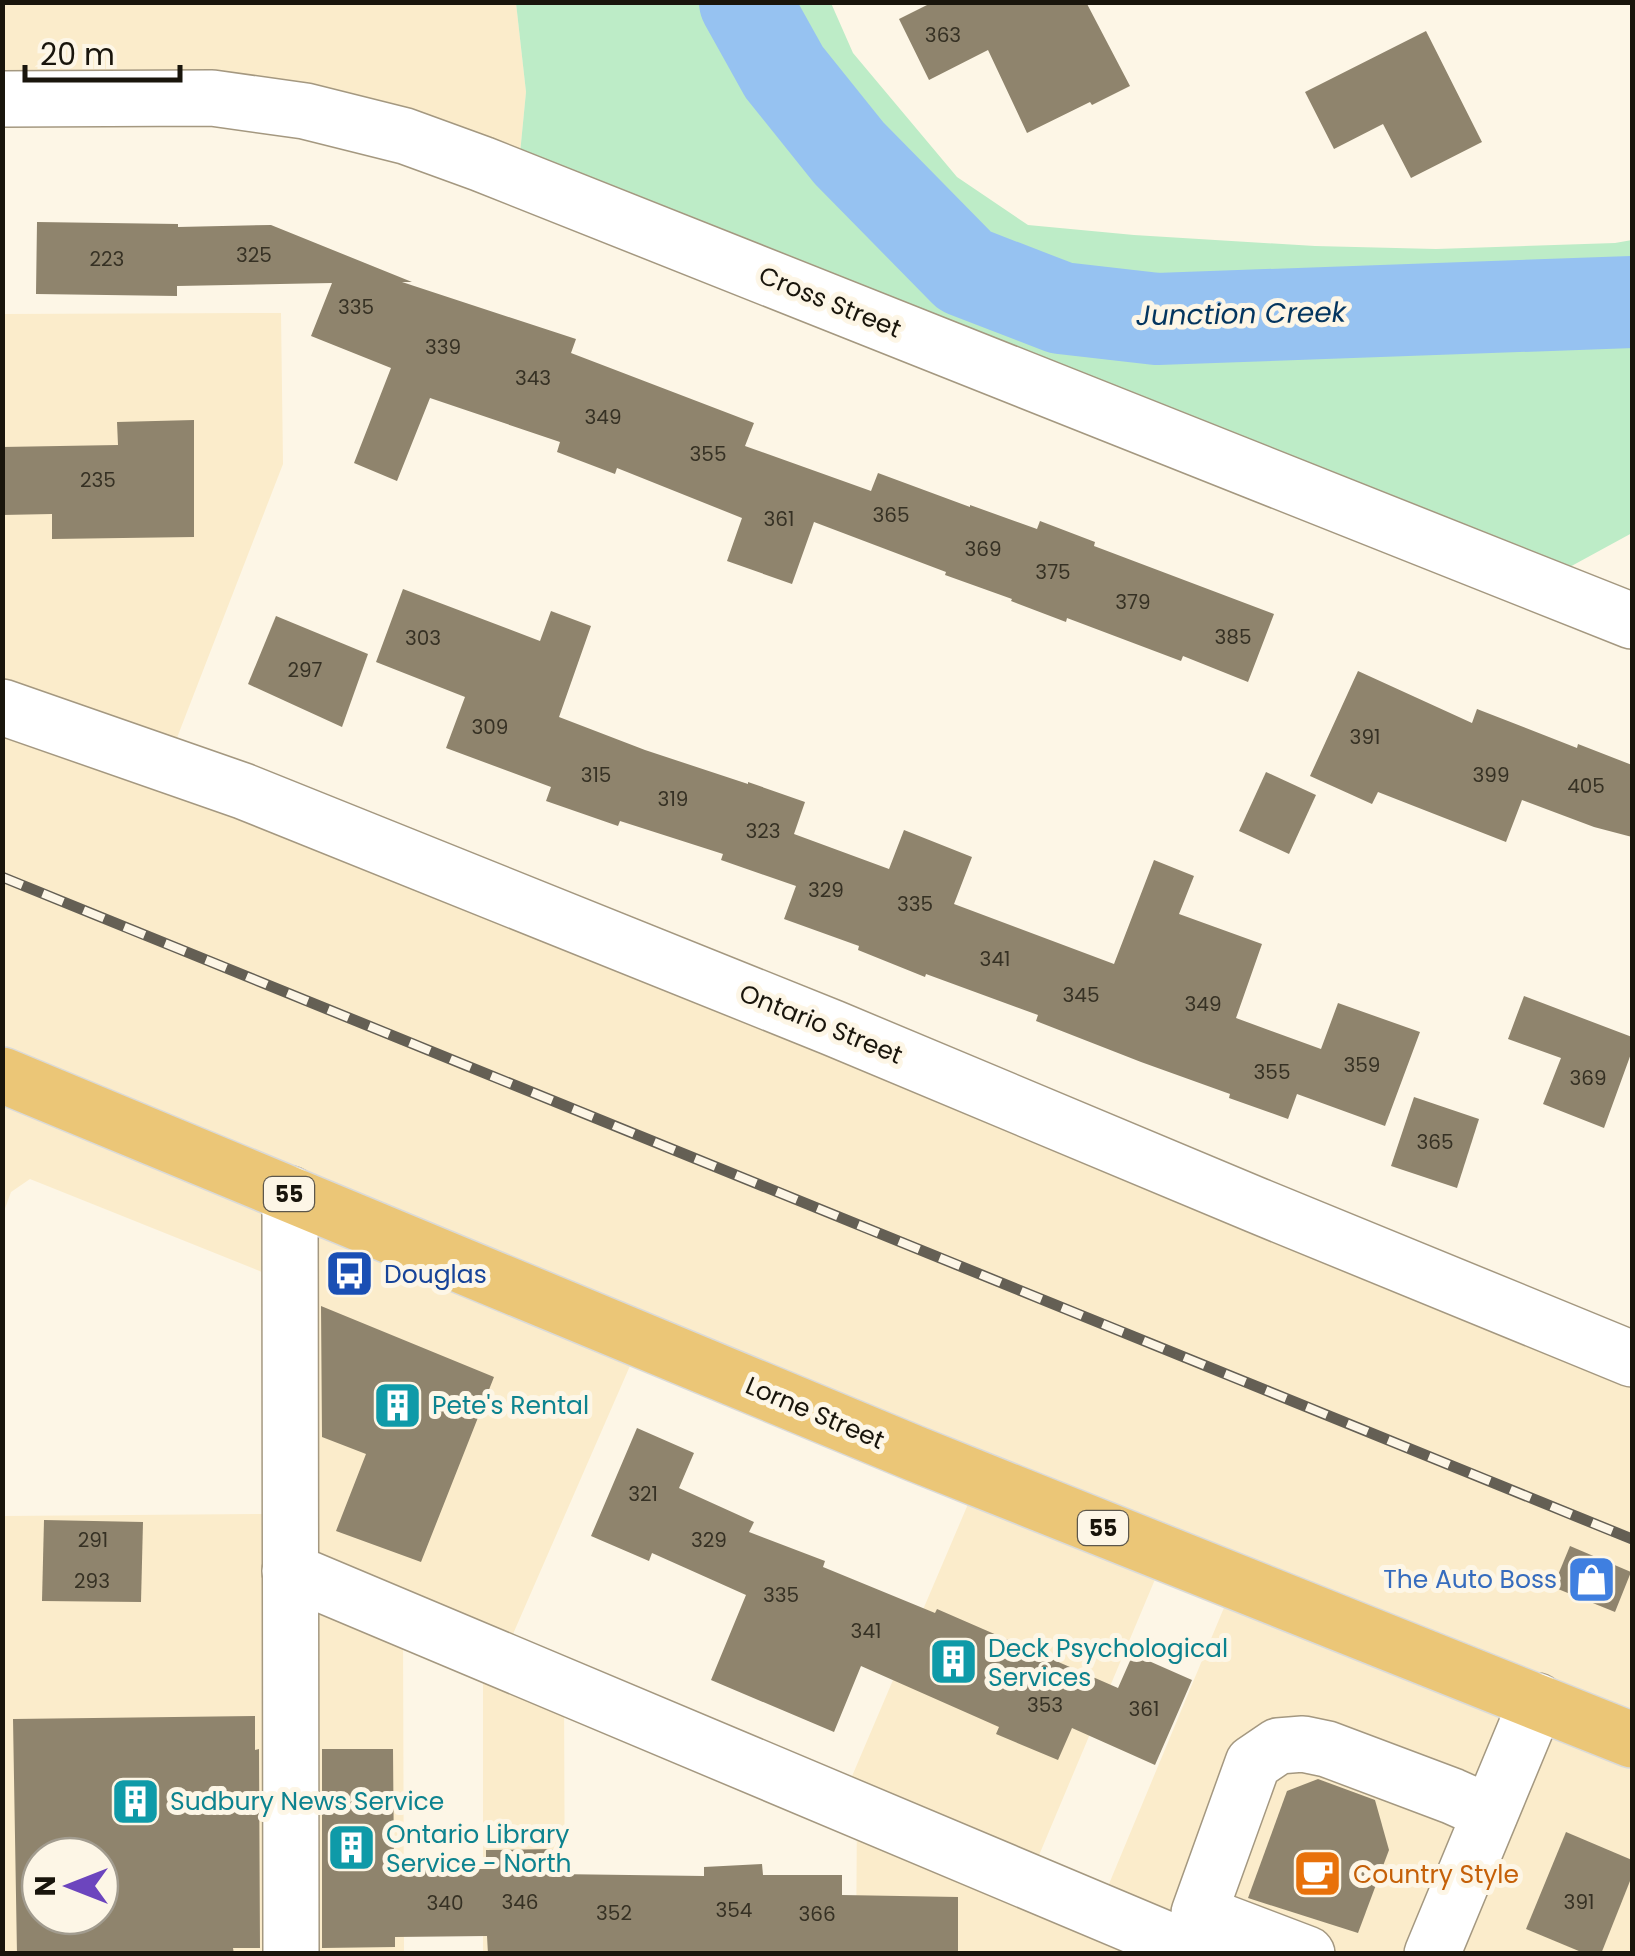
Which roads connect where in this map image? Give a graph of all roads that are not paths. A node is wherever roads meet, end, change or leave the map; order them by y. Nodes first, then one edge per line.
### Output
1 (2, 99) edge
2 (1632, 621) edge
3 (2, 707) edge
4 (2, 1075) edge
5 (290, 1194) junction
6 (1632, 1359) edge
7 (290, 1572) junction
8 (1536, 1701) junction
9 (1632, 1740) edge
10 (1490, 1813) junction
11 (290, 1954) edge
12 (1201, 1954) edge
13 (1307, 1954) edge
14 (1432, 1954) edge

1 - 2 street, Cross Street
3 - 6 street, Ontario Street
4 - 5 main road, Lorne Street / 55
5 - 7 street
5 - 8 main road, Lorne Street / 55
7 - 11 street
7 - 12 street
8 - 9 main road, Lorne Street / 55
8 - 10 street
10 - 13 street
10 - 14 street

